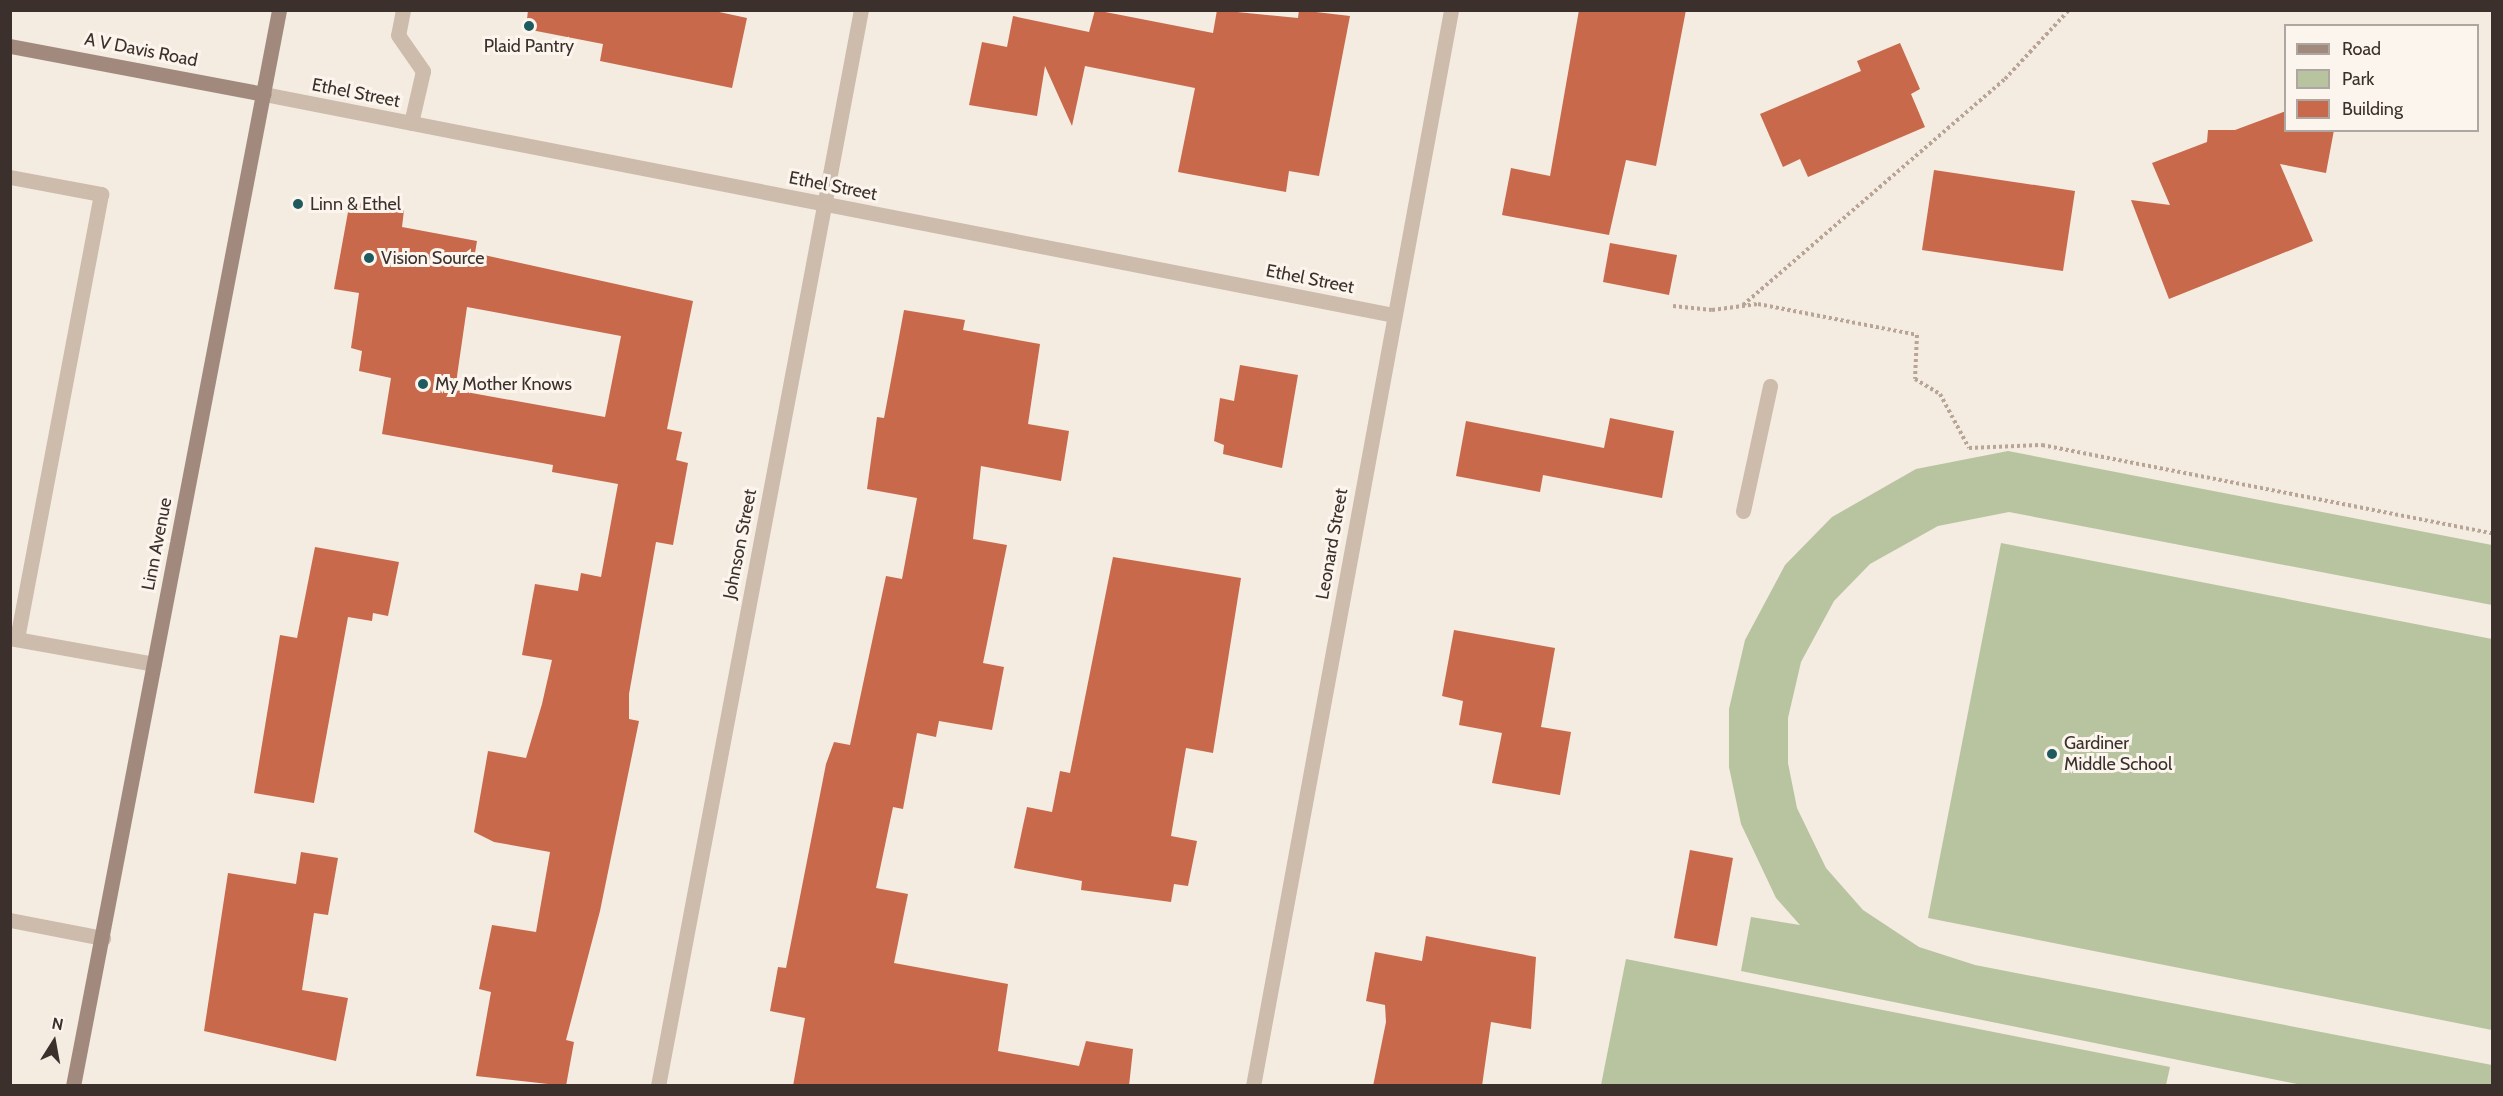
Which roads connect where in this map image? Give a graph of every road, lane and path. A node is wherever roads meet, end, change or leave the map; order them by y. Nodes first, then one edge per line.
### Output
1 (279, 10) edge
2 (403, 10) edge
3 (861, 10) edge
4 (1451, 10) edge
5 (2069, 10) edge
6 (10, 46) edge
7 (264, 94) junction
8 (411, 123) junction
9 (10, 177) edge
10 (824, 204) junction
11 (1673, 306) dead end
12 (1742, 306) junction
13 (1394, 315) junction
14 (1770, 386) dead end
15 (1743, 511) dead end
16 (2493, 533) edge
17 (14, 638) edge
18 (154, 664) junction
19 (10, 920) edge
20 (103, 938) junction
21 (73, 1086) edge
22 (658, 1086) edge
23 (1253, 1086) edge

1 - 7 main road, Linn Avenue
2 - 8 street
3 - 10 street, Johnson Street
4 - 13 street, Leonard Street
5 - 12 path
6 - 7 main road, A V Davis Road
7 - 8 street, Ethel Street
7 - 18 main road, Linn Avenue
8 - 10 street, Ethel Street
9 - 17 street
10 - 13 street, Ethel Street
10 - 22 street, Johnson Street
11 - 12 path
12 - 16 path
13 - 23 street, Leonard Street
14 - 15 street
17 - 18 street
18 - 20 main road, Linn Avenue
19 - 20 street
20 - 21 main road, Linn Avenue

